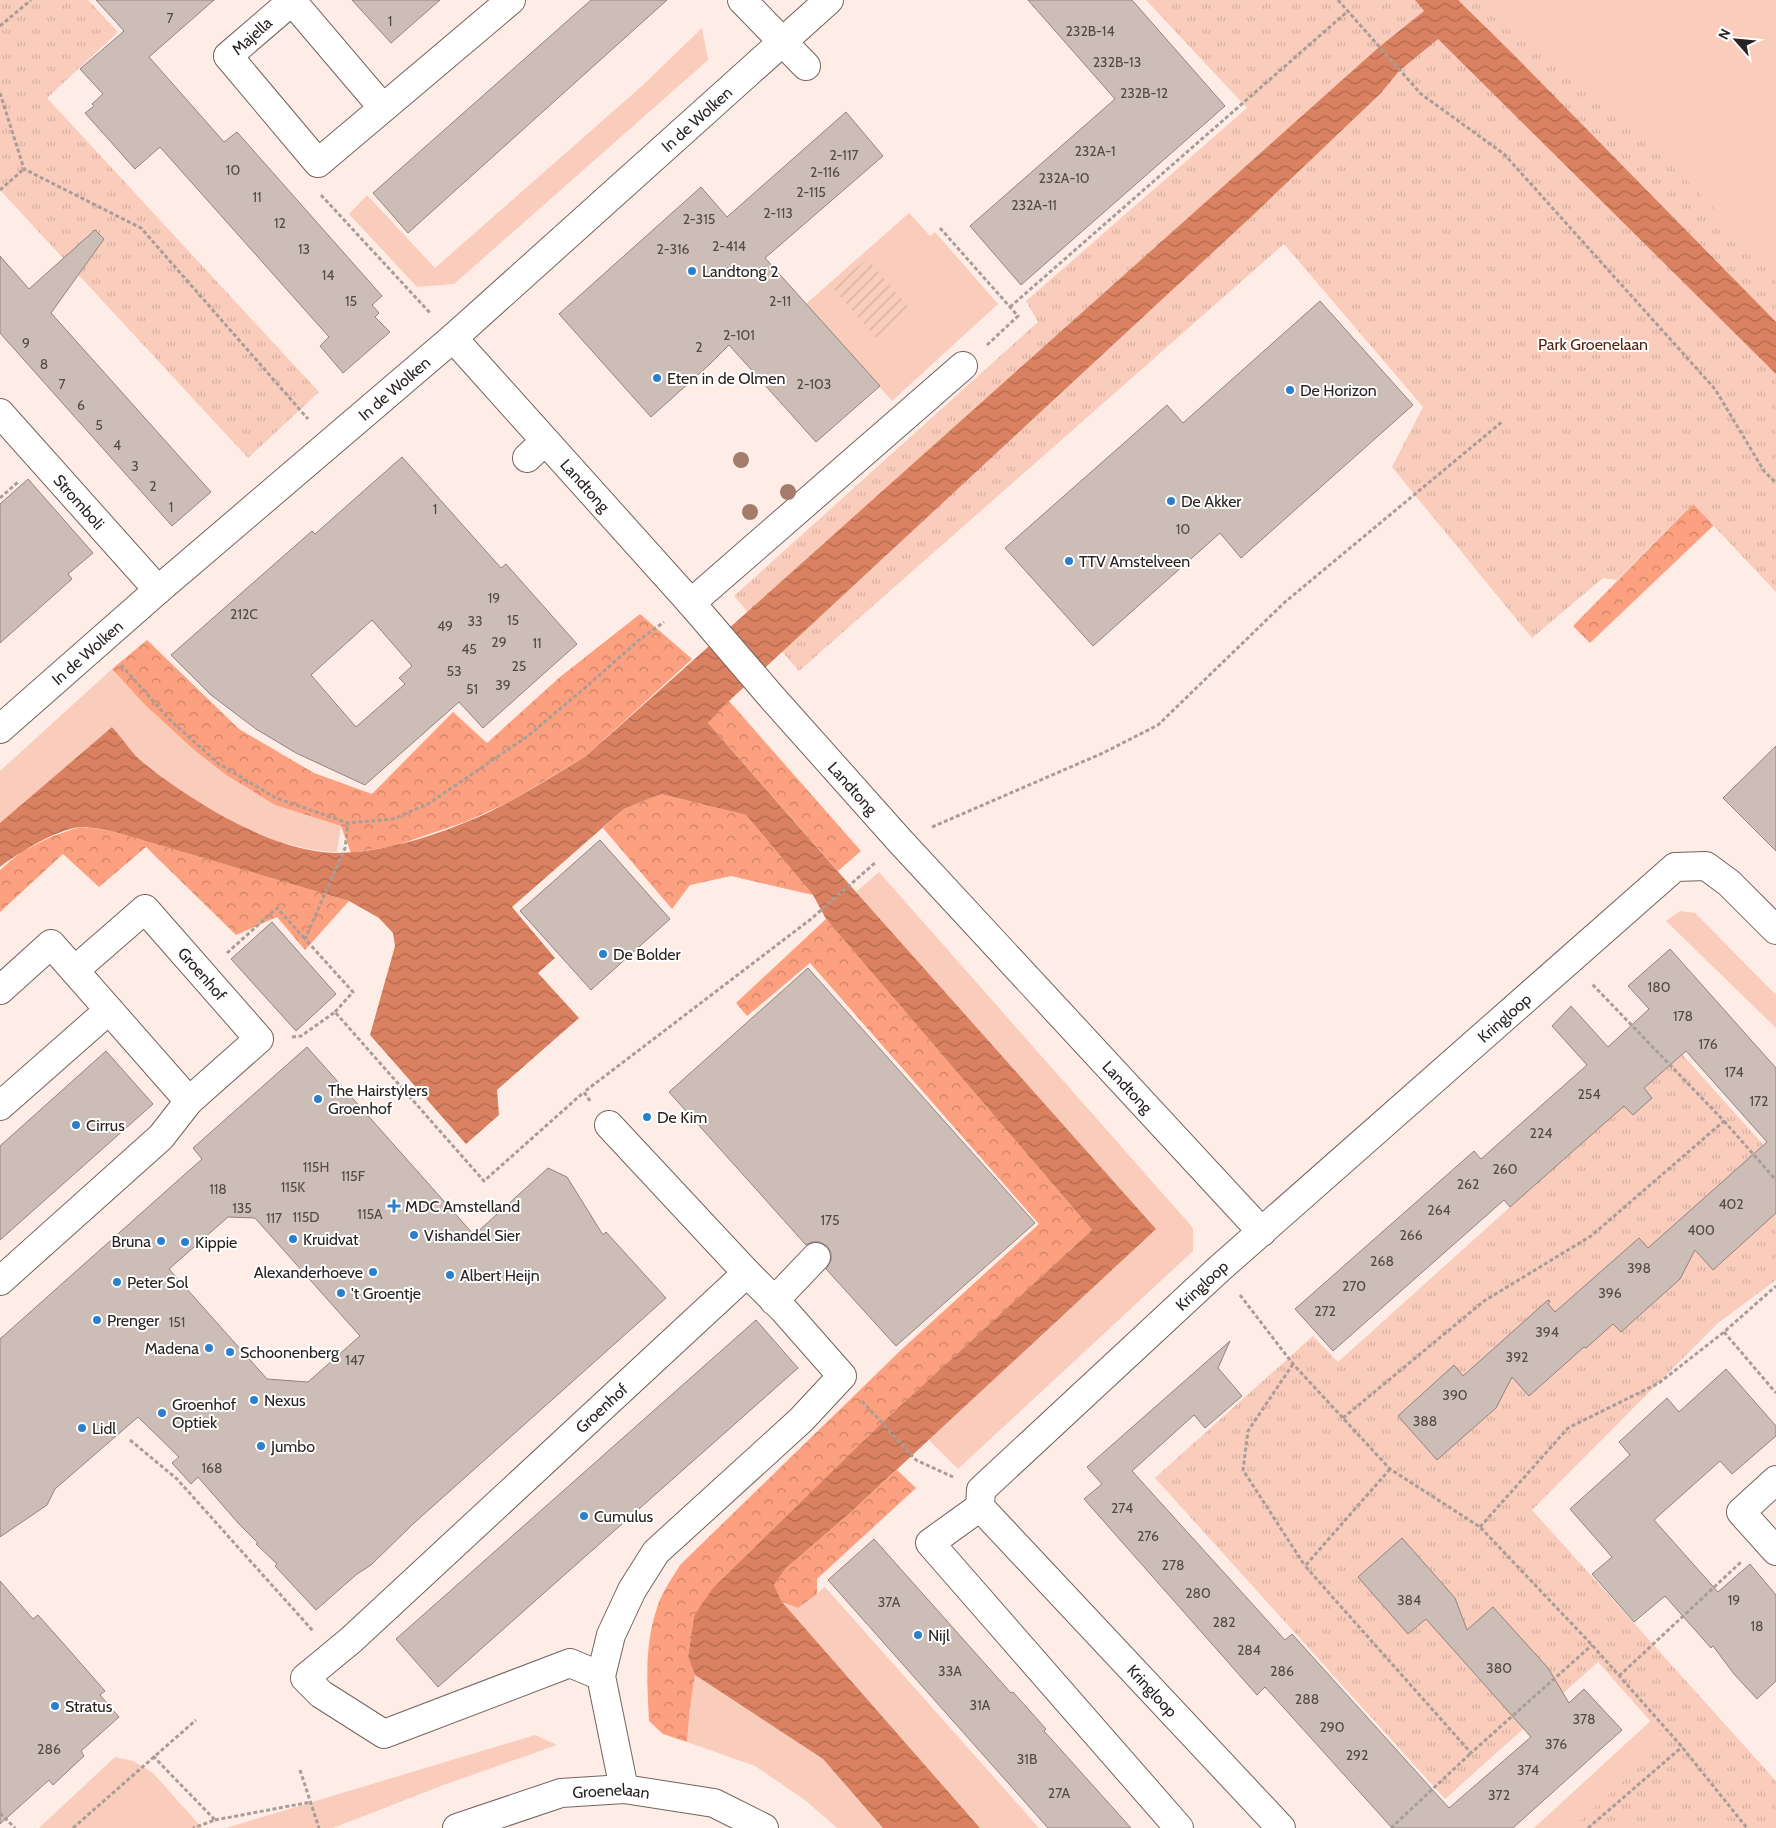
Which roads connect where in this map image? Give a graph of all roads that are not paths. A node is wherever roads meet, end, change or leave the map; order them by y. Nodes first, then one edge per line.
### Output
1 (511, 0) edge
2 (742, 0) edge
3 (829, 0) edge
4 (782, 41) junction
5 (806, 66) dead end
6 (383, 108) junction
7 (452, 338) junction
8 (963, 366) road end
9 (0, 413) edge
10 (158, 590) junction
11 (691, 603) junction
12 (0, 729) edge
13 (1776, 930) edge
14 (75, 970) junction
15 (0, 990) edge
16 (109, 1010) junction
17 (189, 1101) junction
18 (0, 1106) edge
19 (609, 1125) road end
20 (1262, 1232) junction
21 (816, 1257) dead end
22 (747, 1273) junction
23 (0, 1281) edge
24 (774, 1301) junction
25 (1776, 1480) edge
26 (981, 1499) junction
27 (1771, 1545) edge
28 (601, 1676) junction
29 (624, 1789) junction
30 (457, 1828) edge
31 (764, 1828) edge
32 (1179, 1828) edge
33 (1281, 1828) edge

1 - 6 street
2 - 4 street
3 - 4 street, In de Wolken
4 - 5 street
4 - 7 street, In de Wolken
6 - 6 street, Majella
7 - 10 street, In de Wolken
7 - 11 street, Landtong
8 - 11 street
9 - 10 street, Stromboli
10 - 12 street, In de Wolken
11 - 20 street, Landtong
13 - 20 street, Kringloop
14 - 15 street
14 - 16 street
14 - 17 street, Groenhof
16 - 17 street
16 - 18 street
17 - 23 street
19 - 22 street
20 - 26 street, Kringloop
21 - 24 street
22 - 24 street
22 - 28 street, Groenhof
24 - 28 street
25 - 27 street
26 - 32 street
26 - 33 street, Kringloop
28 - 29 street
29 - 30 street, Groenelaan
29 - 31 street, Groenelaan

